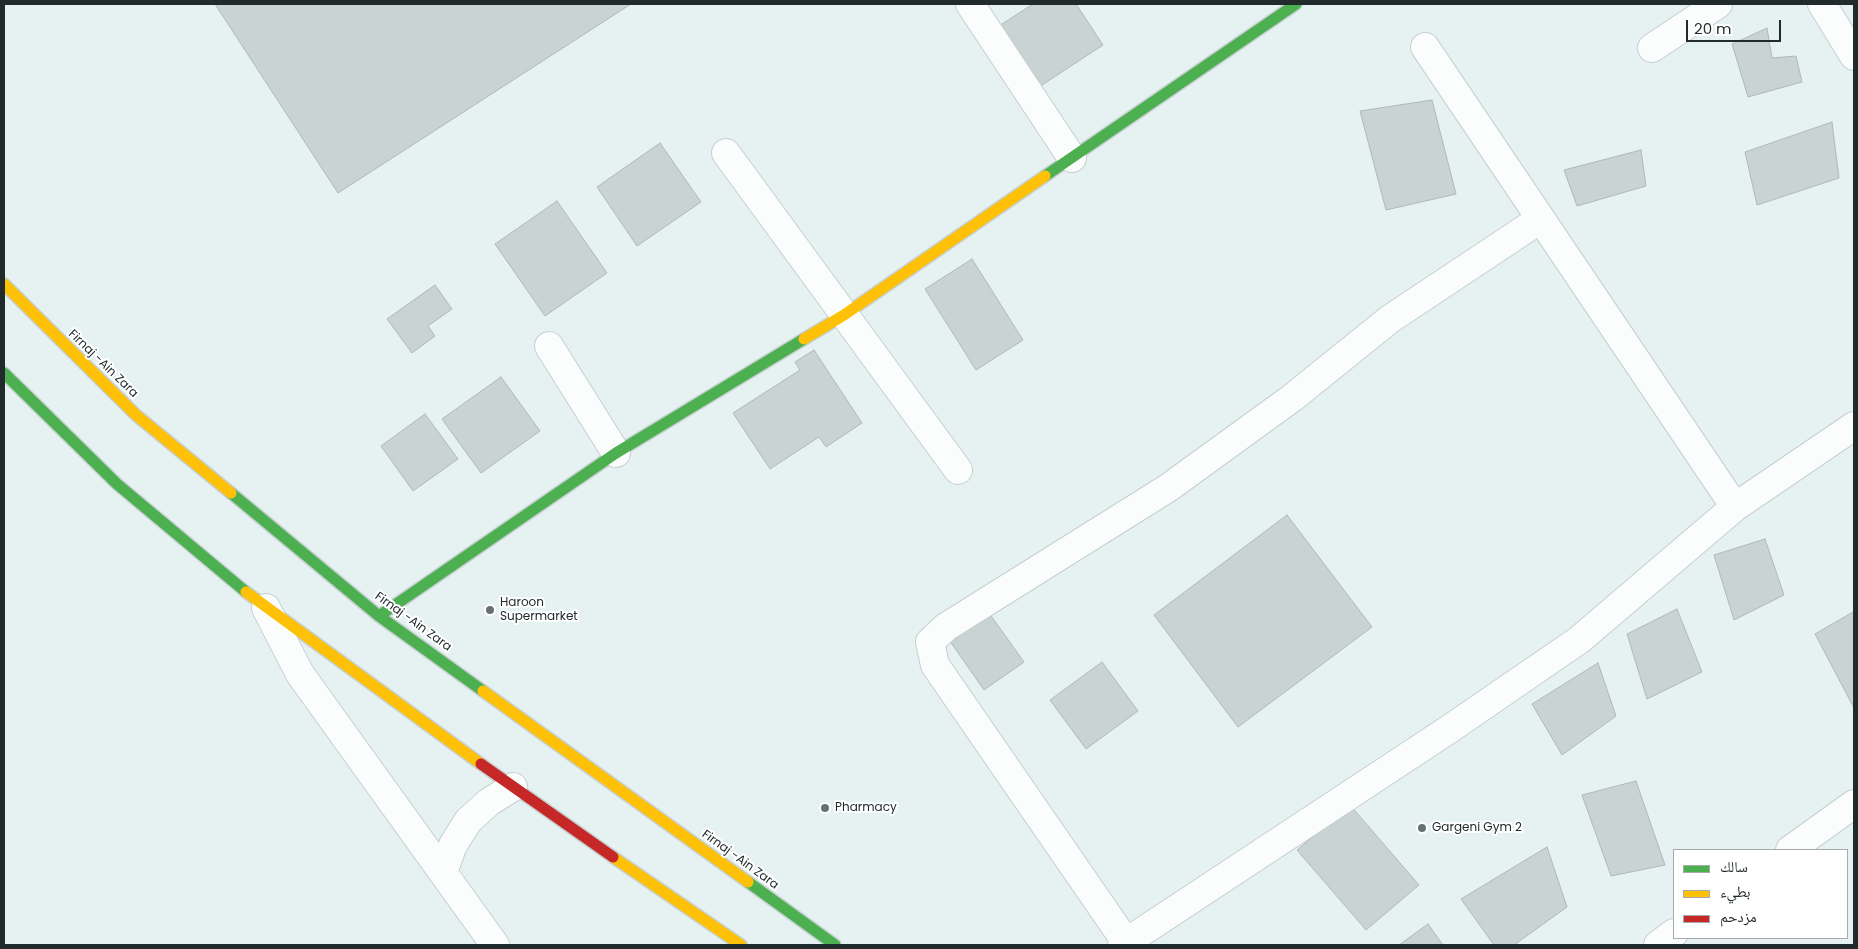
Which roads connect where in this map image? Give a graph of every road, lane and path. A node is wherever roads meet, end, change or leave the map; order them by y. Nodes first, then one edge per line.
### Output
1 (970, 4) edge
2 (1718, 4) edge
3 (1822, 4) edge
4 (1286, 7) edge
5 (1847, 29) edge
6 (1425, 48) dead end
7 (1652, 48) dead end
8 (1854, 56) edge
9 (726, 153) dead end
10 (1072, 158) junction
11 (1539, 220) junction
12 (4, 284) edge
13 (844, 315) junction
14 (549, 346) dead end
15 (4, 374) edge
16 (1854, 426) edge
17 (616, 453) junction
18 (958, 470) dead end
19 (1735, 507) junction
20 (266, 608) junction
21 (379, 616) junction
22 (513, 787) junction
23 (1854, 804) edge
24 (1791, 849) edge
25 (443, 872) junction
26 (1673, 934) edge
27 (1124, 944) edge
28 (495, 945) edge
29 (741, 945) edge
30 (835, 945) edge
31 (1658, 945) edge

1 - 10 street
2 - 7 street
3 - 5 street
4 - 10 main road
5 - 8 street
6 - 11 street
9 - 13 street
10 - 13 main road
11 - 19 street
11 - 27 street
12 - 21 main road, Firnaj -Ain Zara
13 - 17 main road
13 - 18 street
14 - 17 street
15 - 20 main road
16 - 19 street
17 - 21 main road
19 - 27 street
20 - 22 main road
20 - 25 street
21 - 30 main road, Firnaj -Ain Zara
22 - 25 street
22 - 29 main road
23 - 24 street
25 - 28 street
26 - 31 street

